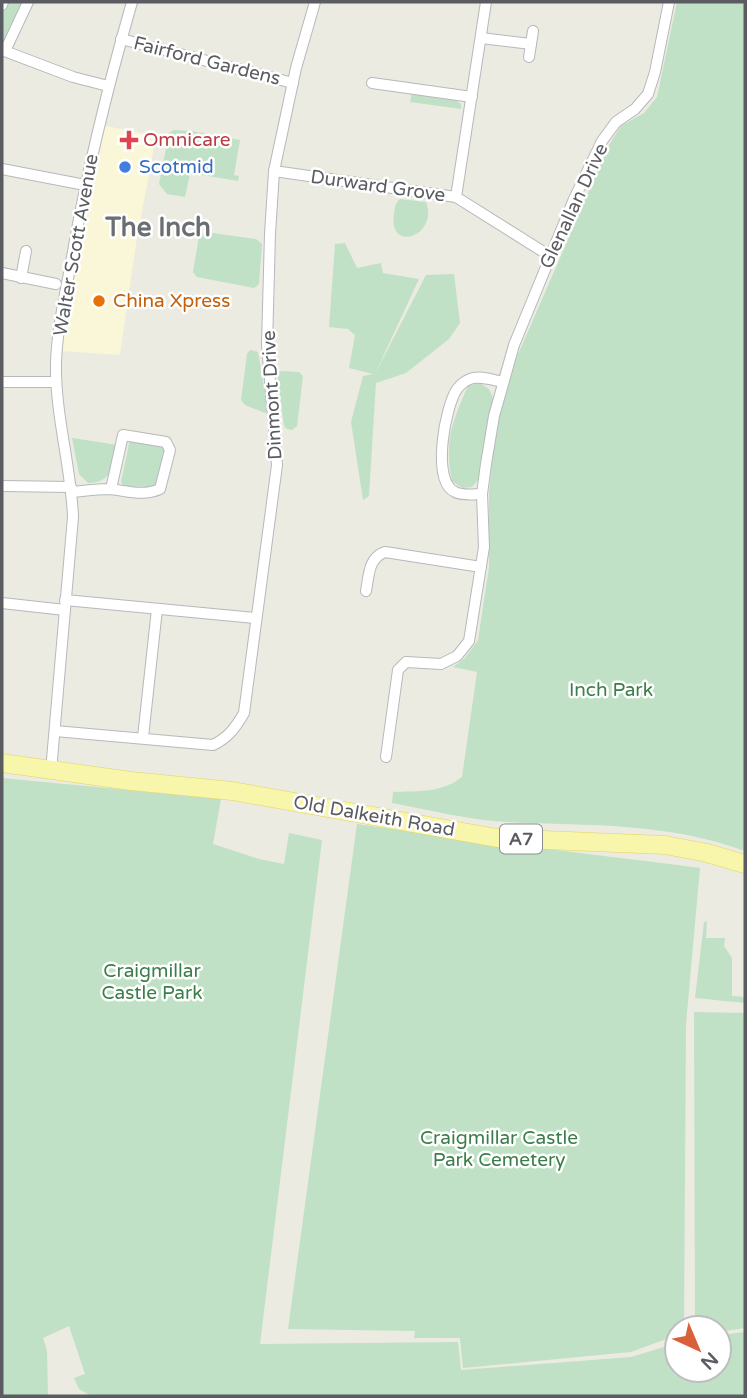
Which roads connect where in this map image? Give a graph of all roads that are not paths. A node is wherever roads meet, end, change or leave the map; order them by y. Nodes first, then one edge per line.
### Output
1 (28, 2) edge
2 (132, 2) edge
3 (315, 2) edge
4 (486, 2) edge
5 (670, 2) edge
6 (533, 31) dead end
7 (481, 38) junction
8 (121, 39) junction
9 (531, 44) junction
10 (3, 50) edge
11 (529, 57) dead end
12 (293, 83) junction
13 (372, 83) dead end
14 (108, 86) junction
15 (472, 97) junction
16 (2, 169) edge
17 (274, 171) junction
18 (85, 185) junction
19 (456, 197) junction
20 (26, 251) dead end
21 (550, 256) junction
22 (2, 273) edge
23 (21, 278) junction
24 (56, 284) dead end
25 (2, 382) edge
26 (56, 382) junction
27 (502, 382) junction
28 (2, 486) edge
29 (111, 489) junction
30 (72, 490) junction
31 (482, 495) junction
32 (481, 568) junction
33 (367, 591) dead end
34 (2, 603) edge
35 (65, 605) junction
36 (157, 609) junction
37 (255, 618) junction
38 (55, 731) junction
39 (143, 737) junction
40 (386, 757) dead end
41 (2, 763) edge
42 (51, 771) junction
43 (745, 864) edge

1 - 10 street
2 - 8 street, Walter Scott Avenue
3 - 12 street, Dinmont Drive
4 - 7 street
5 - 21 street, Glenallan Drive
6 - 9 street
7 - 9 street
7 - 15 street
8 - 12 street, Fairford Gardens
8 - 14 street, Walter Scott Avenue
9 - 11 street
10 - 14 street
12 - 17 street, Dinmont Drive
13 - 15 street
14 - 18 street, Walter Scott Avenue
15 - 19 street
16 - 18 street
17 - 19 street, Durward Grove
17 - 37 street, Dinmont Drive
18 - 26 street, Walter Scott Avenue
19 - 21 street, Durward Grove
20 - 23 street
21 - 27 street, Glenallan Drive
22 - 23 street
23 - 24 street
25 - 26 street
26 - 30 street, Walter Scott Avenue
27 - 31 street, Glenallan Drive
27 - 31 street
28 - 30 street
29 - 29 street
29 - 30 street
30 - 35 street, Walter Scott Avenue
31 - 32 street, Glenallan Drive
32 - 33 street
32 - 40 street, Glenallan Drive
34 - 35 street
35 - 36 street
35 - 38 street, Walter Scott Avenue
36 - 37 street
36 - 39 street
37 - 39 street, Dinmont Drive
38 - 39 street, Dinmont Drive
38 - 42 street, Walter Scott Avenue
41 - 42 main road, Old Dalkeith Road / A7
42 - 43 main road, Old Dalkeith Road / A7

